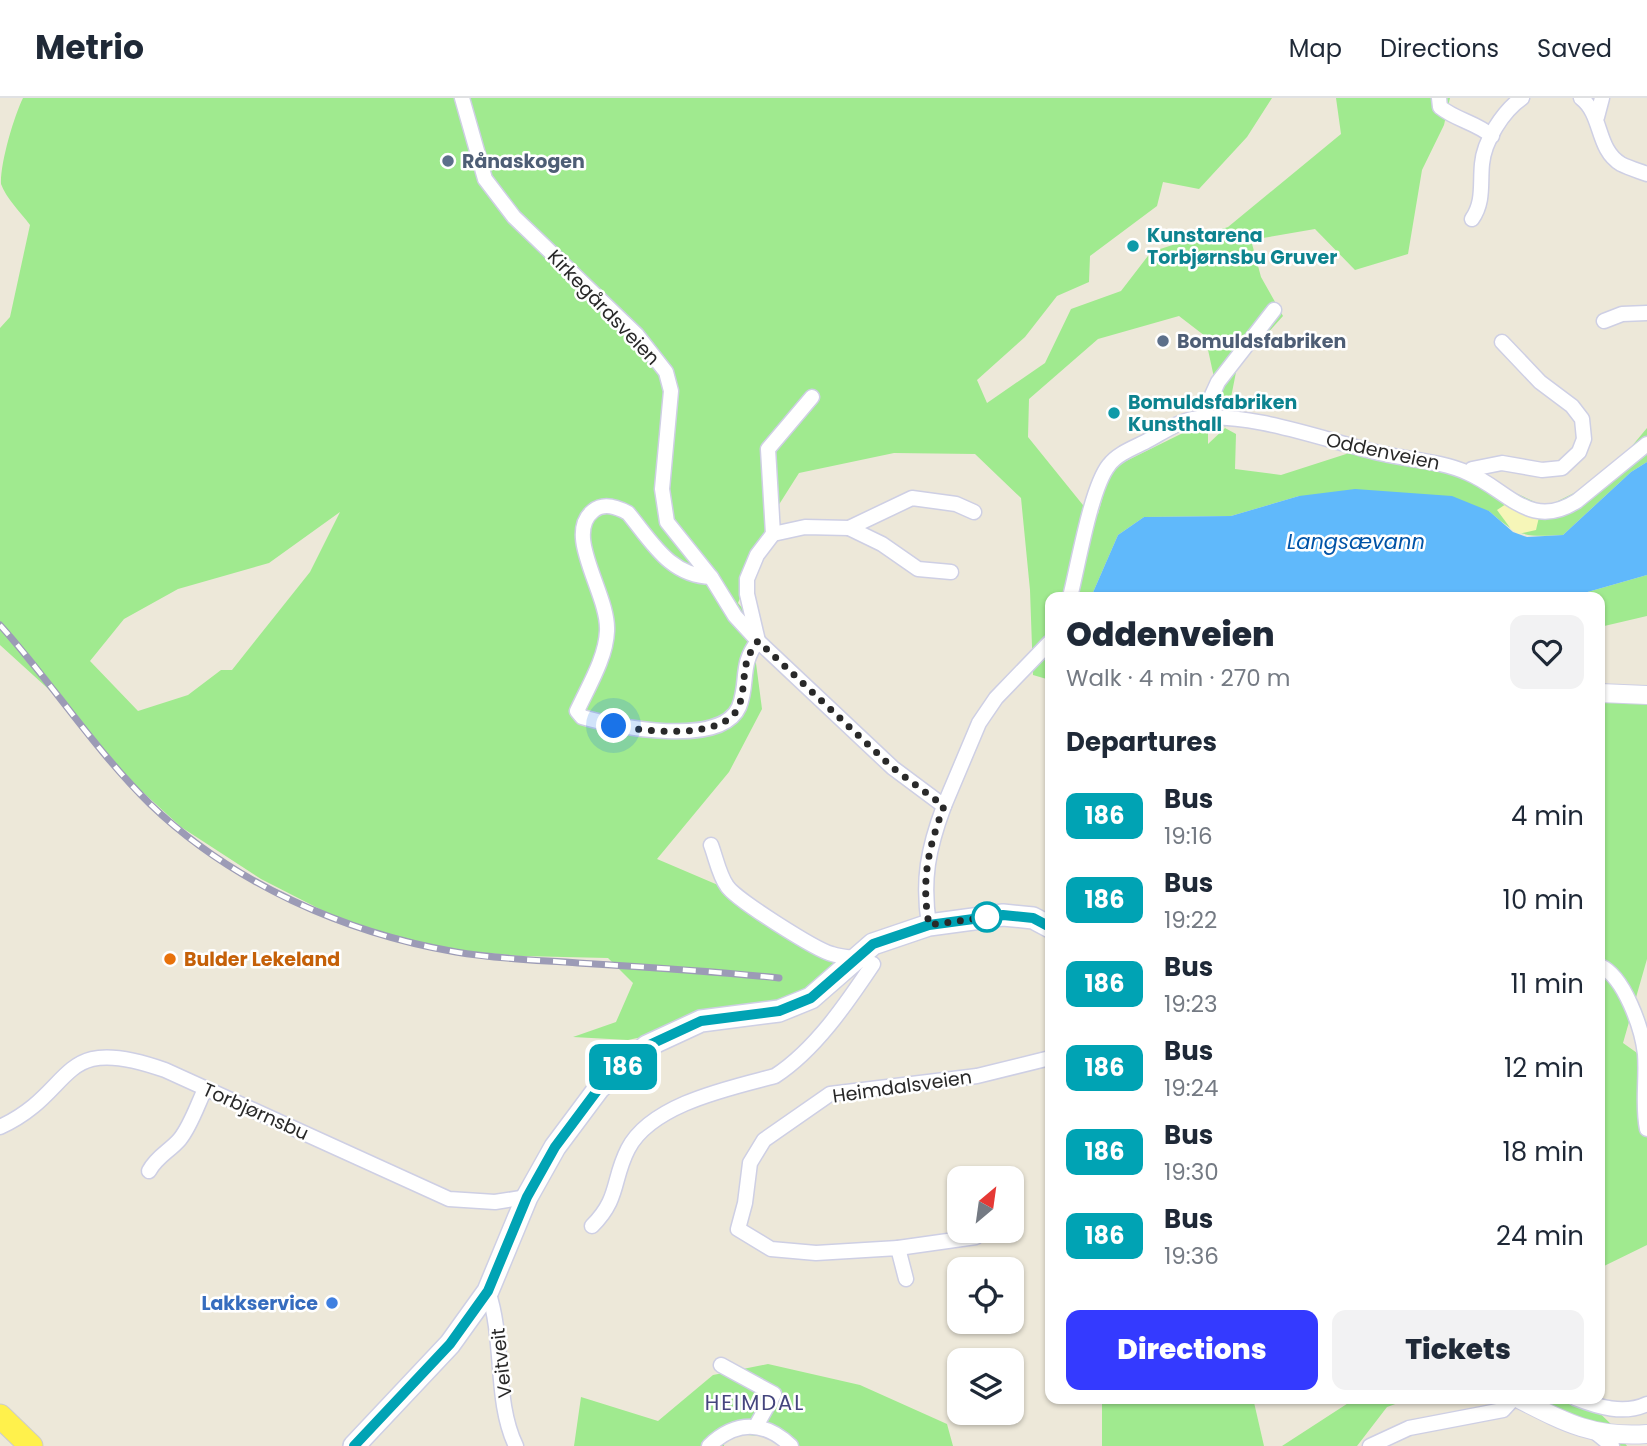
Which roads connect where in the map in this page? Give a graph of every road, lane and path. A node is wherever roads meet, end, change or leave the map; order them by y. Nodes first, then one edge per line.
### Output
1 (462, 98) edge
2 (1439, 98) edge
3 (1522, 98) edge
4 (1581, 98) edge
5 (1602, 98) edge
6 (1597, 117) junction
7 (1492, 136) junction
8 (1647, 174) edge
9 (1472, 219) dead end
10 (1274, 310) dead end
11 (1647, 313) edge
12 (1604, 321) dead end
13 (1502, 342) dead end
14 (813, 397) dead end
15 (1201, 419) junction
16 (1647, 444) edge
17 (1470, 473) junction
18 (975, 512) dead end
19 (849, 528) junction
20 (773, 534) junction
21 (951, 572) dead end
22 (711, 577) junction
23 (1071, 592) edge
24 (758, 641) junction
25 (1045, 647) edge
26 (1605, 693) edge
27 (1647, 695) edge
28 (944, 806) junction
29 (711, 845) dead end
30 (1045, 924) edge
31 (929, 925) junction
32 (860, 957) junction
33 (1605, 968) edge
34 (1045, 1059) edge
35 (205, 1089) junction
36 (0, 1127) edge
37 (1647, 1129) edge
38 (149, 1171) dead end
39 (527, 1197) junction
40 (592, 1226) dead end
41 (947, 1241) edge
42 (898, 1248) junction
43 (906, 1279) dead end
44 (488, 1291) junction
45 (721, 1365) dead end
46 (1510, 1404) edge
47 (1528, 1404) edge
48 (1595, 1404) edge
49 (1647, 1404) edge
50 (0, 1416) edge
51 (756, 1426) junction
52 (1595, 1432) junction
53 (1647, 1434) edge
54 (513, 1441) edge
55 (31, 1446) edge
56 (354, 1446) edge
57 (709, 1446) edge
58 (791, 1446) edge
59 (1370, 1446) edge
60 (1612, 1446) edge

1 - 22 street, Kirkegårdsveien
2 - 7 street
3 - 7 street
4 - 6 street
5 - 6 street
6 - 8 street
7 - 9 street
10 - 15 street
11 - 12 street
13 - 17 street
14 - 20 street
15 - 17 street, Oddenveien
15 - 23 street, Oddenveien
16 - 17 street, Oddenveien
18 - 19 street
19 - 20 street
19 - 21 street
20 - 24 street
22 - 24 street, Kirkegårdsveien
22 - 24 street
24 - 28 street, Kirkegårdsveien
25 - 28 street
26 - 27 street
28 - 31 street
29 - 32 street
30 - 31 main road
31 - 32 main road
32 - 39 main road
32 - 40 street
33 - 37 street
34 - 42 street, Heimdalsveien
35 - 36 street, Torbjørnsbu
35 - 38 street
35 - 39 street, Torbjørnsbu
39 - 44 main road
41 - 42 street
42 - 43 street
44 - 54 street, Veitveit
44 - 56 main road
45 - 51 street
46 - 59 street
47 - 52 street
48 - 49 street
50 - 55 main road
51 - 57 street
51 - 58 street
52 - 53 street
52 - 60 street

